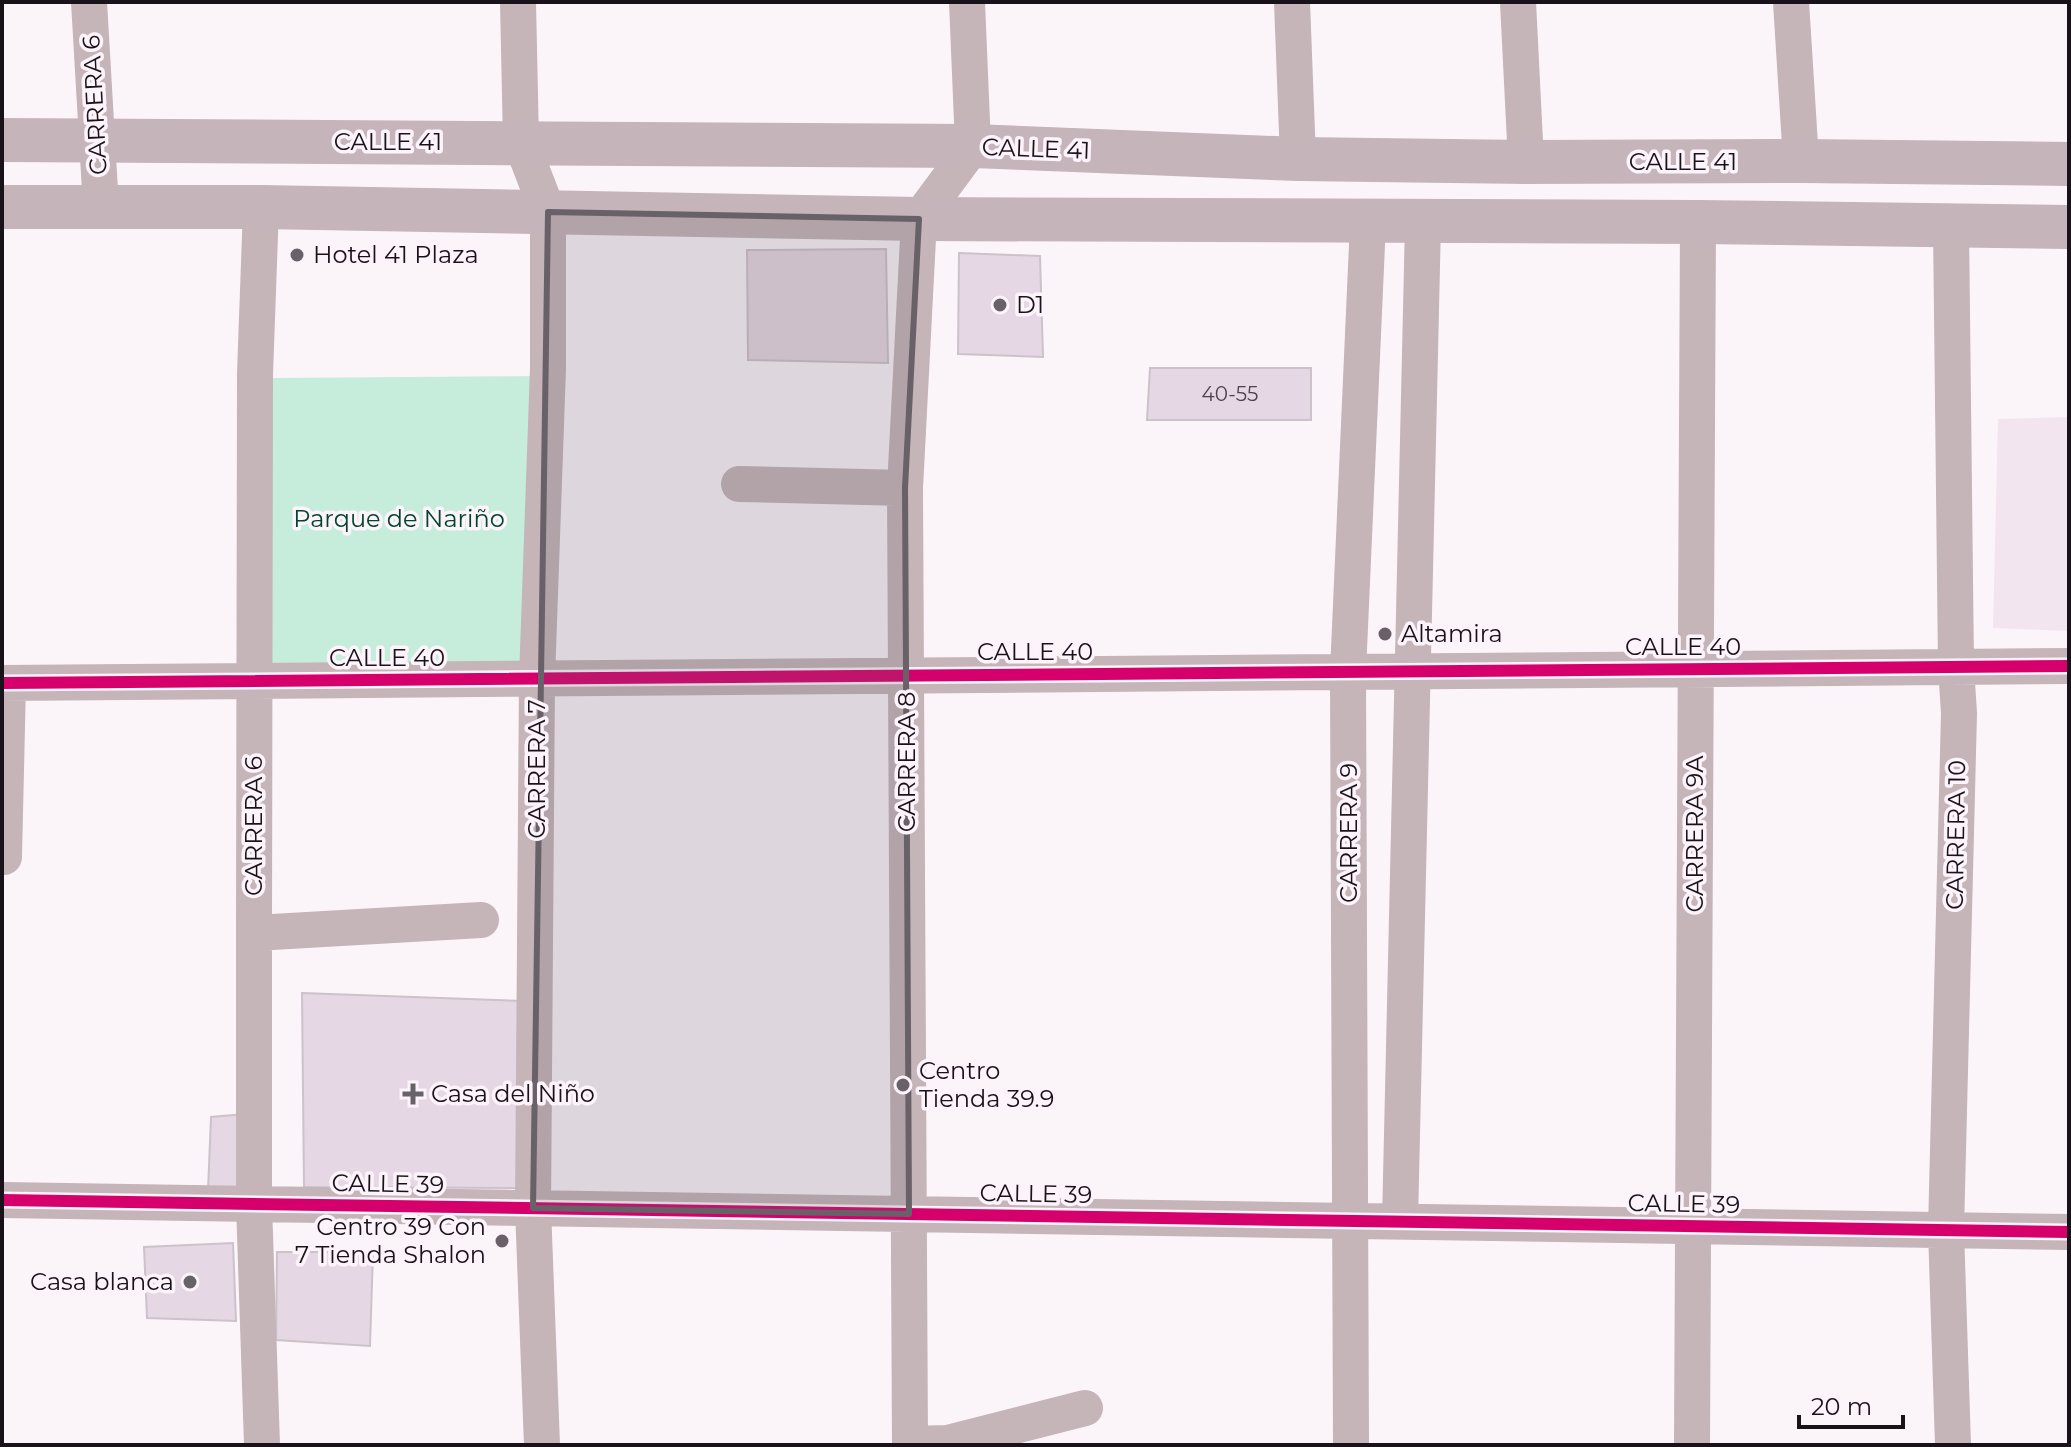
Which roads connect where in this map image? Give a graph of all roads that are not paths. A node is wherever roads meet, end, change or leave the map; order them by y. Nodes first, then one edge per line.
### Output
1 (89, 2) edge
2 (518, 2) edge
3 (967, 2) edge
4 (1292, 2) edge
5 (1518, 2) edge
6 (1791, 2) edge
7 (2, 140) edge
8 (96, 142) junction
9 (521, 142) junction
10 (973, 146) junction
11 (1298, 159) junction
12 (1801, 161) junction
13 (1526, 162) junction
14 (2069, 164) edge
15 (2, 207) edge
16 (261, 207) junction
17 (101, 208) junction
18 (548, 212) junction
19 (919, 219) junction
20 (1368, 222) junction
21 (1698, 222) junction
22 (1423, 223) junction
23 (1951, 225) junction
24 (2069, 227) edge
25 (739, 484) dead end
26 (905, 488) junction
27 (2069, 666) edge
28 (1956, 667) junction
29 (1696, 669) junction
30 (1411, 671) junction
31 (1348, 672) junction
32 (906, 676) junction
33 (537, 679) junction
34 (254, 681) junction
35 (5, 683) edge
36 (4, 857) edge
37 (481, 920) dead end
38 (254, 933) junction
39 (2, 1200) edge
40 (254, 1204) junction
41 (533, 1208) junction
42 (909, 1214) junction
43 (1352, 1221) junction
44 (1400, 1221) junction
45 (1693, 1226) junction
46 (1946, 1230) junction
47 (2069, 1232) edge
48 (1085, 1408) dead end
49 (910, 1444) edge
50 (262, 1445) edge
51 (542, 1445) edge
52 (1351, 1445) edge
53 (1692, 1445) edge
54 (1953, 1445) edge

1 - 8 street, CARRERA 6
2 - 9 street, CARRERA 7
3 - 10 street
4 - 11 street
5 - 13 street
6 - 12 street
7 - 8 main road, CALLE 41
8 - 9 main road, CALLE 41
8 - 17 street, CARRERA 6
9 - 10 main road, CALLE 41
9 - 18 street, CARRERA 7
10 - 11 main road, CALLE 41
10 - 19 street
11 - 13 main road, CALLE 41
12 - 13 main road, CALLE 41
12 - 14 main road, CALLE 41
15 - 17 main road
16 - 17 main road
16 - 18 main road
16 - 34 street, CARRERA 6
18 - 19 main road
18 - 33 street, CARRERA 7
19 - 20 main road
19 - 26 street, CARRERA 8
20 - 22 main road
20 - 31 street, CARRERA 9
21 - 22 main road
21 - 23 main road
21 - 29 street, CARRERA 9A
22 - 30 street
23 - 24 main road
23 - 28 street, CARRERA 10
25 - 26 street
26 - 32 street, CARRERA 8
27 - 28 street, CALLE 40
28 - 29 street, CALLE 40
28 - 46 street, CARRERA 10
29 - 30 street, CALLE 40
29 - 45 street, CARRERA 9A
30 - 31 street, CALLE 40
30 - 44 street
31 - 32 street, CALLE 40
31 - 43 street, CARRERA 9
32 - 33 street, CALLE 40
32 - 42 street, CARRERA 8
33 - 34 street, CALLE 40
33 - 41 street, CARRERA 7
34 - 35 street, CALLE 40
34 - 38 street, CARRERA 6
35 - 36 street
37 - 38 street
38 - 40 street, CARRERA 6
39 - 40 street, CALLE 39
40 - 41 street, CALLE 39
40 - 50 street, CARRERA 6
41 - 42 street, CALLE 39
41 - 51 street, CARRERA 7
42 - 43 street, CALLE 39
42 - 49 street, CARRERA 8
43 - 44 street, CALLE 39
43 - 52 street, CARRERA 9
44 - 45 street, CALLE 39
45 - 46 street, CALLE 39
45 - 53 street, CARRERA 9A
46 - 47 street, CALLE 39
46 - 54 street, CARRERA 10
48 - 49 street

